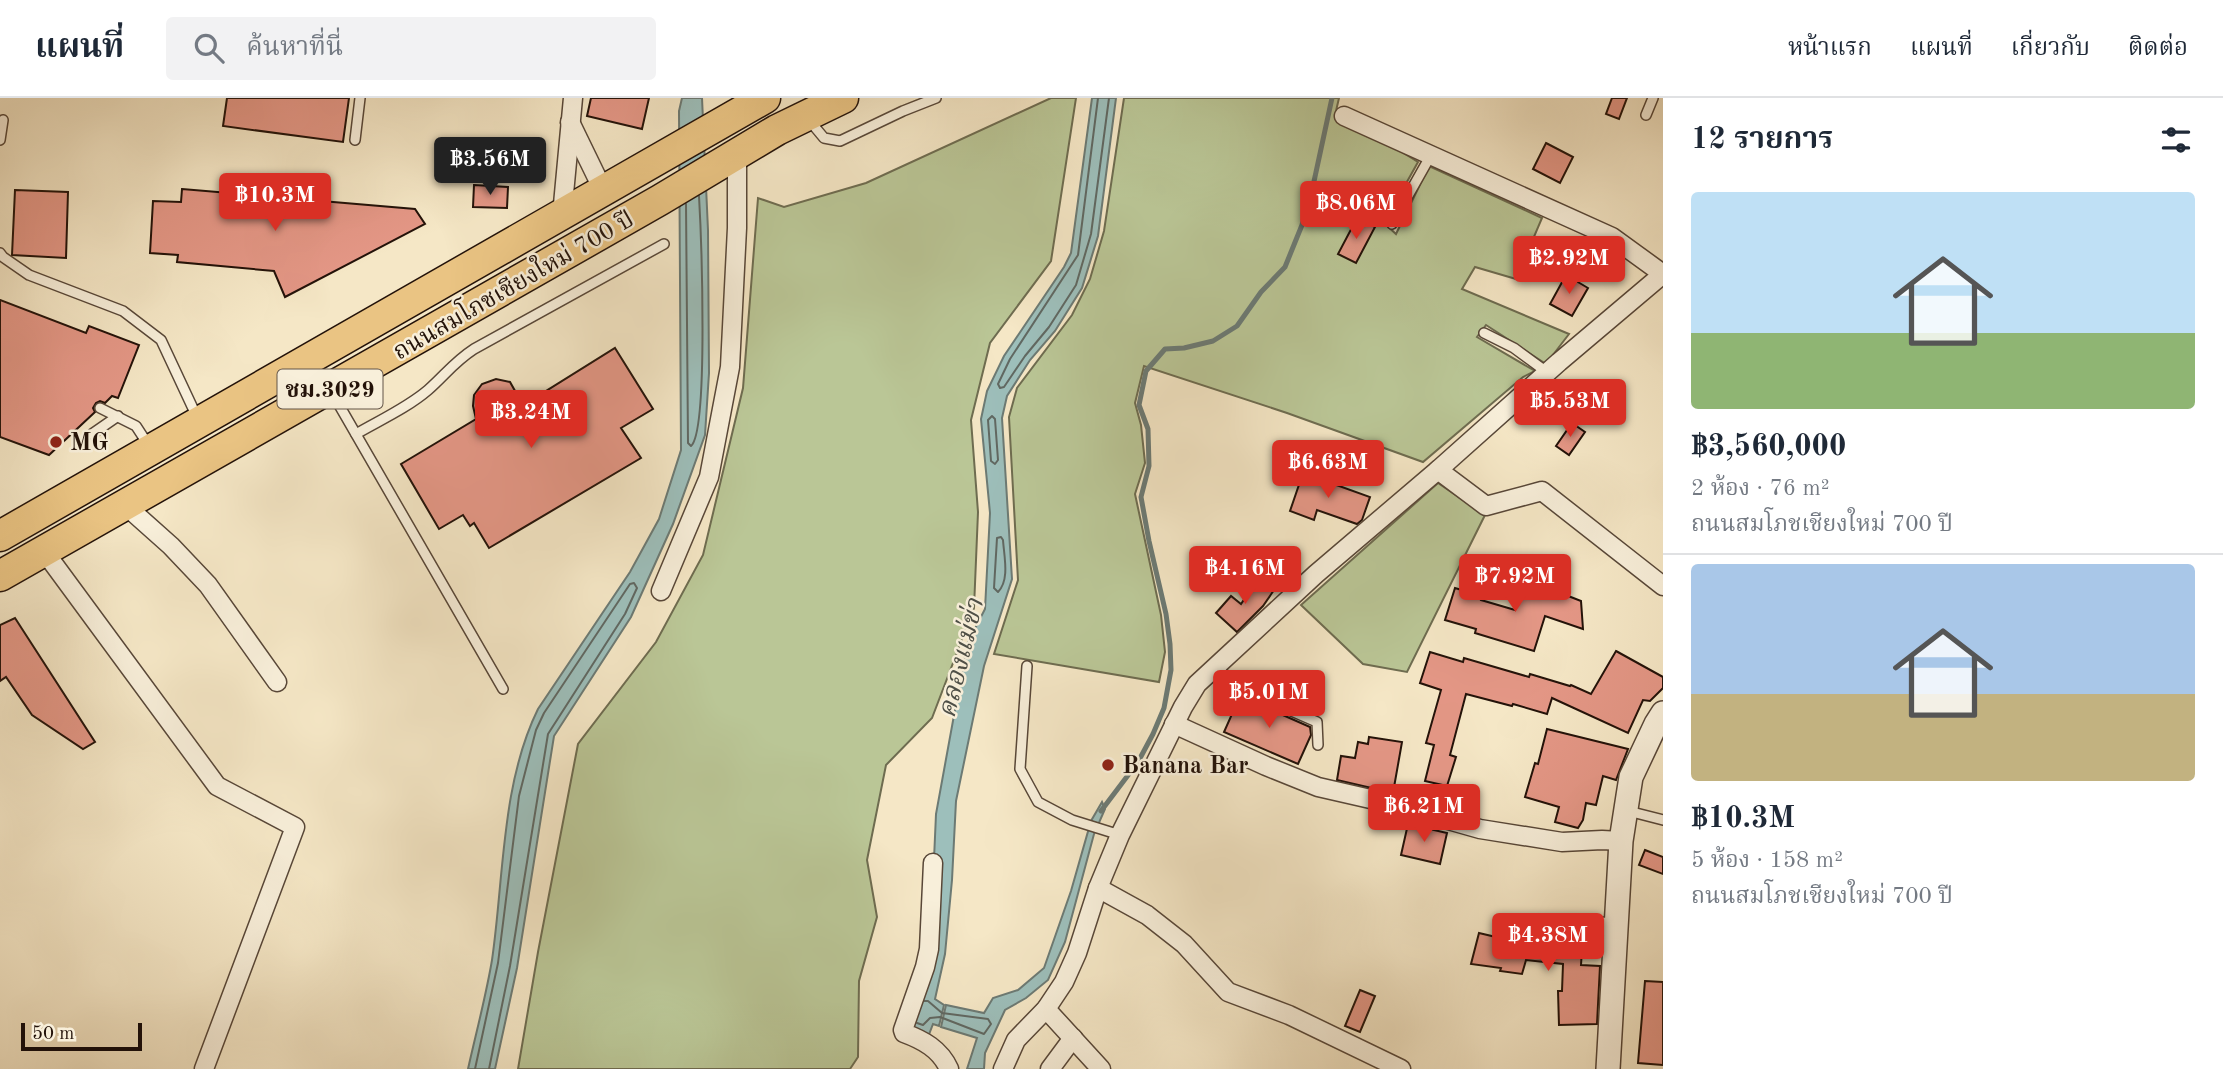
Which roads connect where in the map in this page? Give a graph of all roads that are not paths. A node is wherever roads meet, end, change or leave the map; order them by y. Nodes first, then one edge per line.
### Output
1 (360, 98) edge
2 (573, 98) edge
3 (765, 98) edge
4 (843, 98) edge
5 (936, 98) edge
6 (1653, 98) edge
7 (1646, 115) dead end
8 (806, 116) junction
9 (1344, 116) dead end
10 (3, 120) dead end
11 (570, 122) junction
12 (0, 140) edge
13 (355, 140) dead end
14 (737, 154) junction
15 (1431, 155) junction
16 (603, 190) junction
17 (562, 215) junction
18 (1392, 224) dead end
19 (664, 244) dead end
20 (0, 253) edge
21 (1661, 280) edge
22 (1484, 333) dead end
23 (1548, 373) junction
24 (330, 389) junction
25 (100, 408) dead end
26 (118, 416) junction
27 (199, 422) junction
28 (92, 434) dead end
29 (356, 434) junction
30 (151, 449) junction
31 (1438, 470) junction
32 (125, 505) junction
33 (0, 536) edge
34 (44, 551) junction
35 (0, 576) edge
36 (1663, 586) edge
37 (661, 590) dead end
38 (1215, 666) junction
39 (1027, 667) dead end
40 (277, 682) dead end
41 (503, 689) dead end
42 (1663, 713) edge
43 (1174, 724) junction
44 (1318, 745) dead end
45 (1626, 811) junction
46 (1663, 820) edge
47 (1120, 835) junction
48 (1621, 841) junction
49 (933, 863) dead end
50 (1098, 888) junction
51 (1530, 925) dead end
52 (1616, 927) junction
53 (1046, 1009) junction
54 (1073, 1038) junction
55 (946, 1067) edge
56 (204, 1069) edge
57 (1003, 1069) edge
58 (1050, 1069) edge
59 (1101, 1069) edge
60 (1401, 1069) edge
61 (1600, 1069) edge
62 (1608, 1069) edge

1 - 13 lane
2 - 11 street
3 - 16 main road, ถนนสมโภชเชียงใหม่ 700 ปี / ชม.3029
4 - 8 main road, ถนนสมโภชเชียงใหม่ 700 ปี / ชม.3029
5 - 8 lane
6 - 7 lane
8 - 14 main road, ถนนสมโภชเชียงใหม่ 700 ปี / ชม.3029
9 - 15 street
10 - 12 lane
11 - 16 street
11 - 17 street
14 - 24 main road, ถนนสมโภชเชียงใหม่ 700 ปี / ชม.3029
14 - 37 street
15 - 18 lane
15 - 21 street
16 - 17 main road, ถนนสมโภชเชียงใหม่ 700 ปี / ชม.3029
17 - 27 main road, ถนนสมโภชเชียงใหม่ 700 ปี / ชม.3029
19 - 29 lane
20 - 27 lane
21 - 23 street
22 - 23 lane
23 - 31 street
24 - 29 lane
24 - 32 main road, ถนนสมโภชเชียงใหม่ 700 ปี / ชม.3029
25 - 26 lane
26 - 28 lane
26 - 30 lane
27 - 30 main road, ถนนสมโภชเชียงใหม่ 700 ปี / ชม.3029
29 - 41 lane
30 - 33 main road, ถนนสมโภชเชียงใหม่ 700 ปี / ชม.3029
31 - 36 street
31 - 38 street
32 - 34 main road, ถนนสมโภชเชียงใหม่ 700 ปี / ชม.3029
32 - 40 street
34 - 35 main road, ถนนสมโภชเชียงใหม่ 700 ปี / ชม.3029
34 - 56 street
38 - 43 street
38 - 44 lane
39 - 47 lane
42 - 45 street
43 - 47 street
43 - 48 street
45 - 46 lane
45 - 48 street
47 - 50 street
48 - 52 street
49 - 55 street
50 - 53 street
50 - 60 street
51 - 52 street
52 - 62 street
53 - 54 street
53 - 57 street
54 - 58 street
54 - 59 street
61 - 62 street

